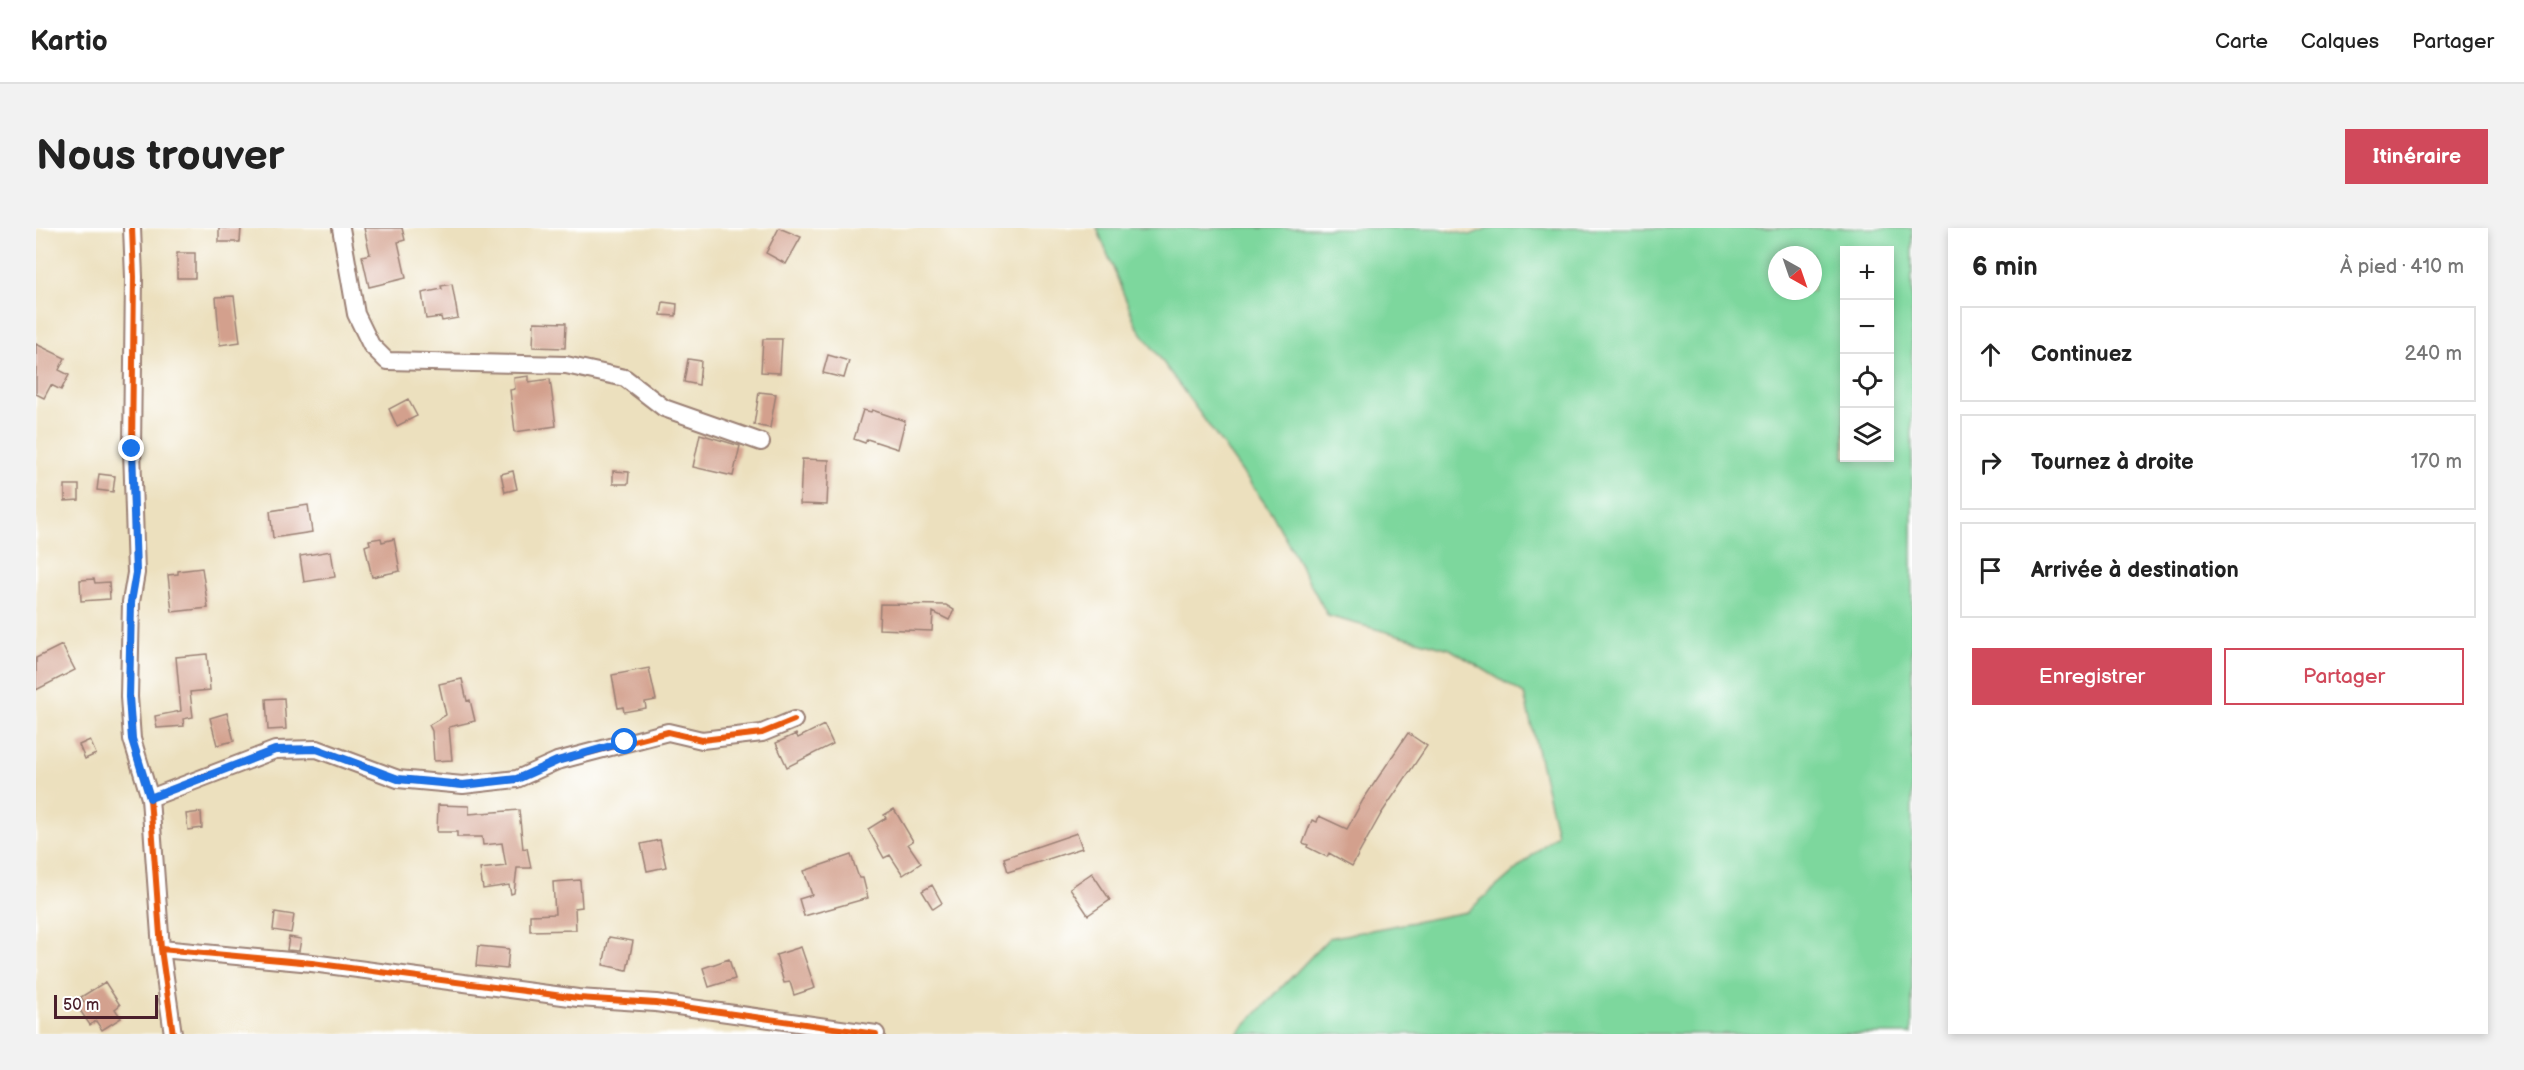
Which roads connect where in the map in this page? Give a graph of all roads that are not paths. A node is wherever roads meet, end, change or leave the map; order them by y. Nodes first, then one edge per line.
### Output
1 (132, 228) edge
2 (341, 228) edge
3 (761, 442) dead end
4 (794, 720) dead end
5 (150, 798) junction
6 (161, 949) junction
7 (173, 1034) edge
8 (876, 1034) edge

1 - 5 street
2 - 3 street
4 - 5 street
5 - 6 street
6 - 7 street
6 - 8 street

